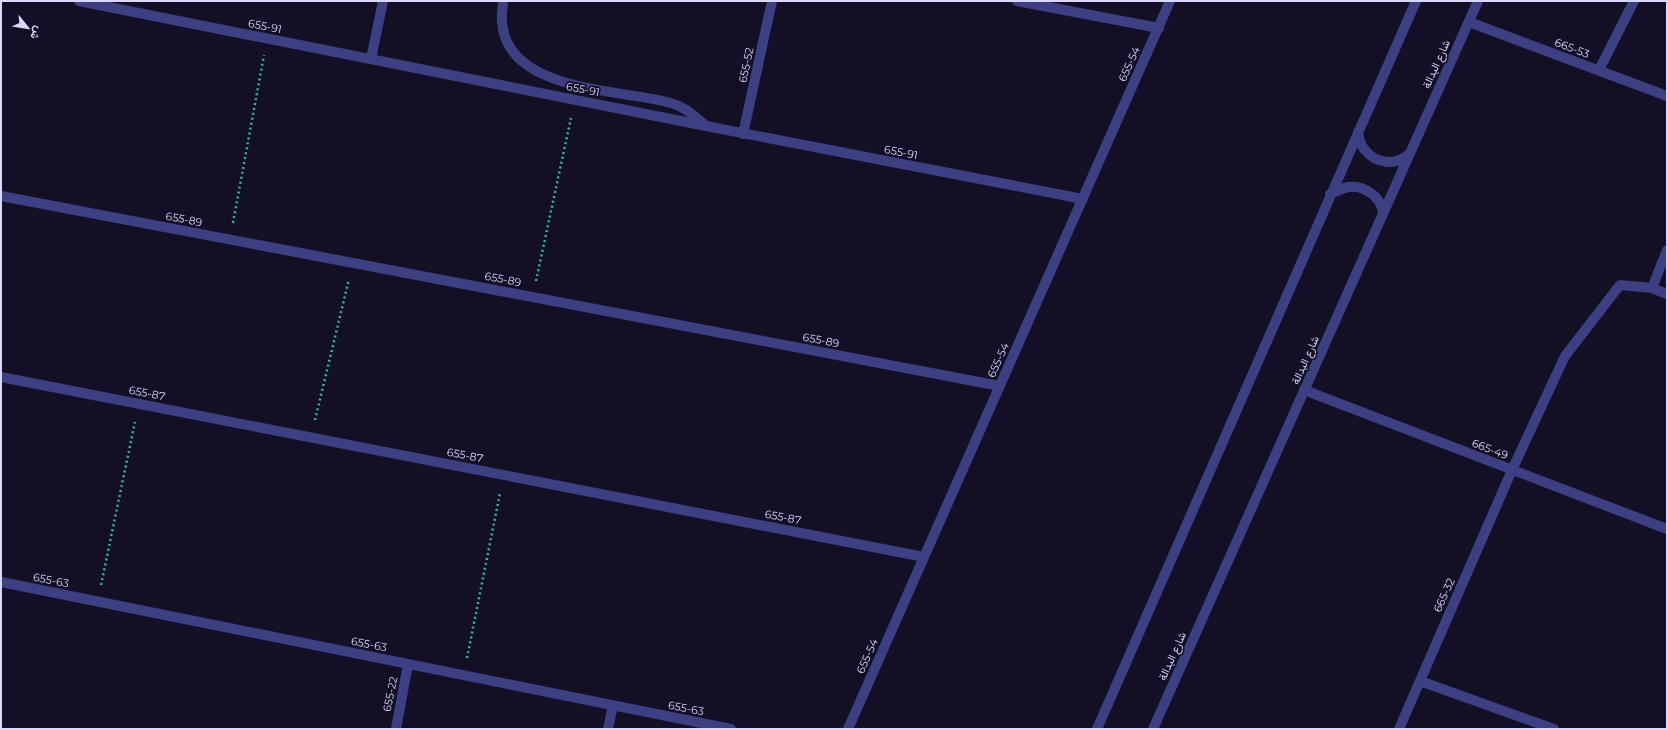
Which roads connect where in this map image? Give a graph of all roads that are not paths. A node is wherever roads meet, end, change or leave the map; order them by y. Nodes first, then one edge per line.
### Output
1 (79, 1) edge
2 (382, 1) edge
3 (503, 1) edge
4 (772, 1) edge
5 (1018, 1) edge
6 (1170, 1) edge
7 (1416, 1) edge
8 (1478, 1) edge
9 (1634, 1) edge
10 (1469, 22) junction
11 (1159, 28) junction
12 (370, 59) junction
13 (1599, 70) junction
14 (1667, 96) edge
15 (706, 126) junction
16 (1358, 132) junction
17 (743, 134) junction
18 (1409, 154) junction
19 (1330, 194) junction
20 (1, 196) edge
21 (1083, 199) junction
22 (1383, 214) junction
23 (1667, 250) edge
24 (1652, 288) junction
25 (1667, 294) edge
26 (1, 377) edge
27 (1000, 386) junction
28 (1304, 390) junction
29 (1512, 470) junction
30 (1667, 529) edge
31 (924, 556) junction
32 (1, 582) edge
33 (408, 664) junction
34 (1420, 680) junction
35 (613, 705) junction
36 (396, 729) edge
37 (608, 729) edge
38 (732, 729) edge
39 (848, 729) edge
40 (1097, 729) edge
41 (1153, 729) edge
42 (1399, 729) edge
43 (1554, 729) edge

1 - 12 street, 655-91
2 - 12 street
3 - 15 street
4 - 17 street, 655-52
5 - 11 street
6 - 11 street, 655-54
7 - 16 street
8 - 10 street, شارع البدالة
9 - 13 street
10 - 13 street, 665-53
10 - 18 street, شارع البدالة
11 - 21 street, 655-54
12 - 15 street, 655-91
13 - 14 street, 665-53
15 - 17 street, 655-91
16 - 18 street
16 - 19 street
17 - 21 street, 655-91
18 - 22 street, شارع البدالة
19 - 22 street
19 - 40 street
20 - 27 street, 655-89
21 - 27 street, 655-54
22 - 28 street, شارع البدالة
23 - 24 street
24 - 25 street
24 - 29 street, 665-32
26 - 31 street, 655-87
27 - 31 street, 655-54
28 - 29 street, 665-49
28 - 41 street, شارع البدالة
29 - 30 street, 665-49
29 - 34 street, 665-32
31 - 39 street, 655-54
32 - 33 street, 655-63
33 - 35 street, 655-63
33 - 36 street, 655-22
34 - 42 street, 665-32
34 - 43 street
35 - 37 street
35 - 38 street, 655-63

